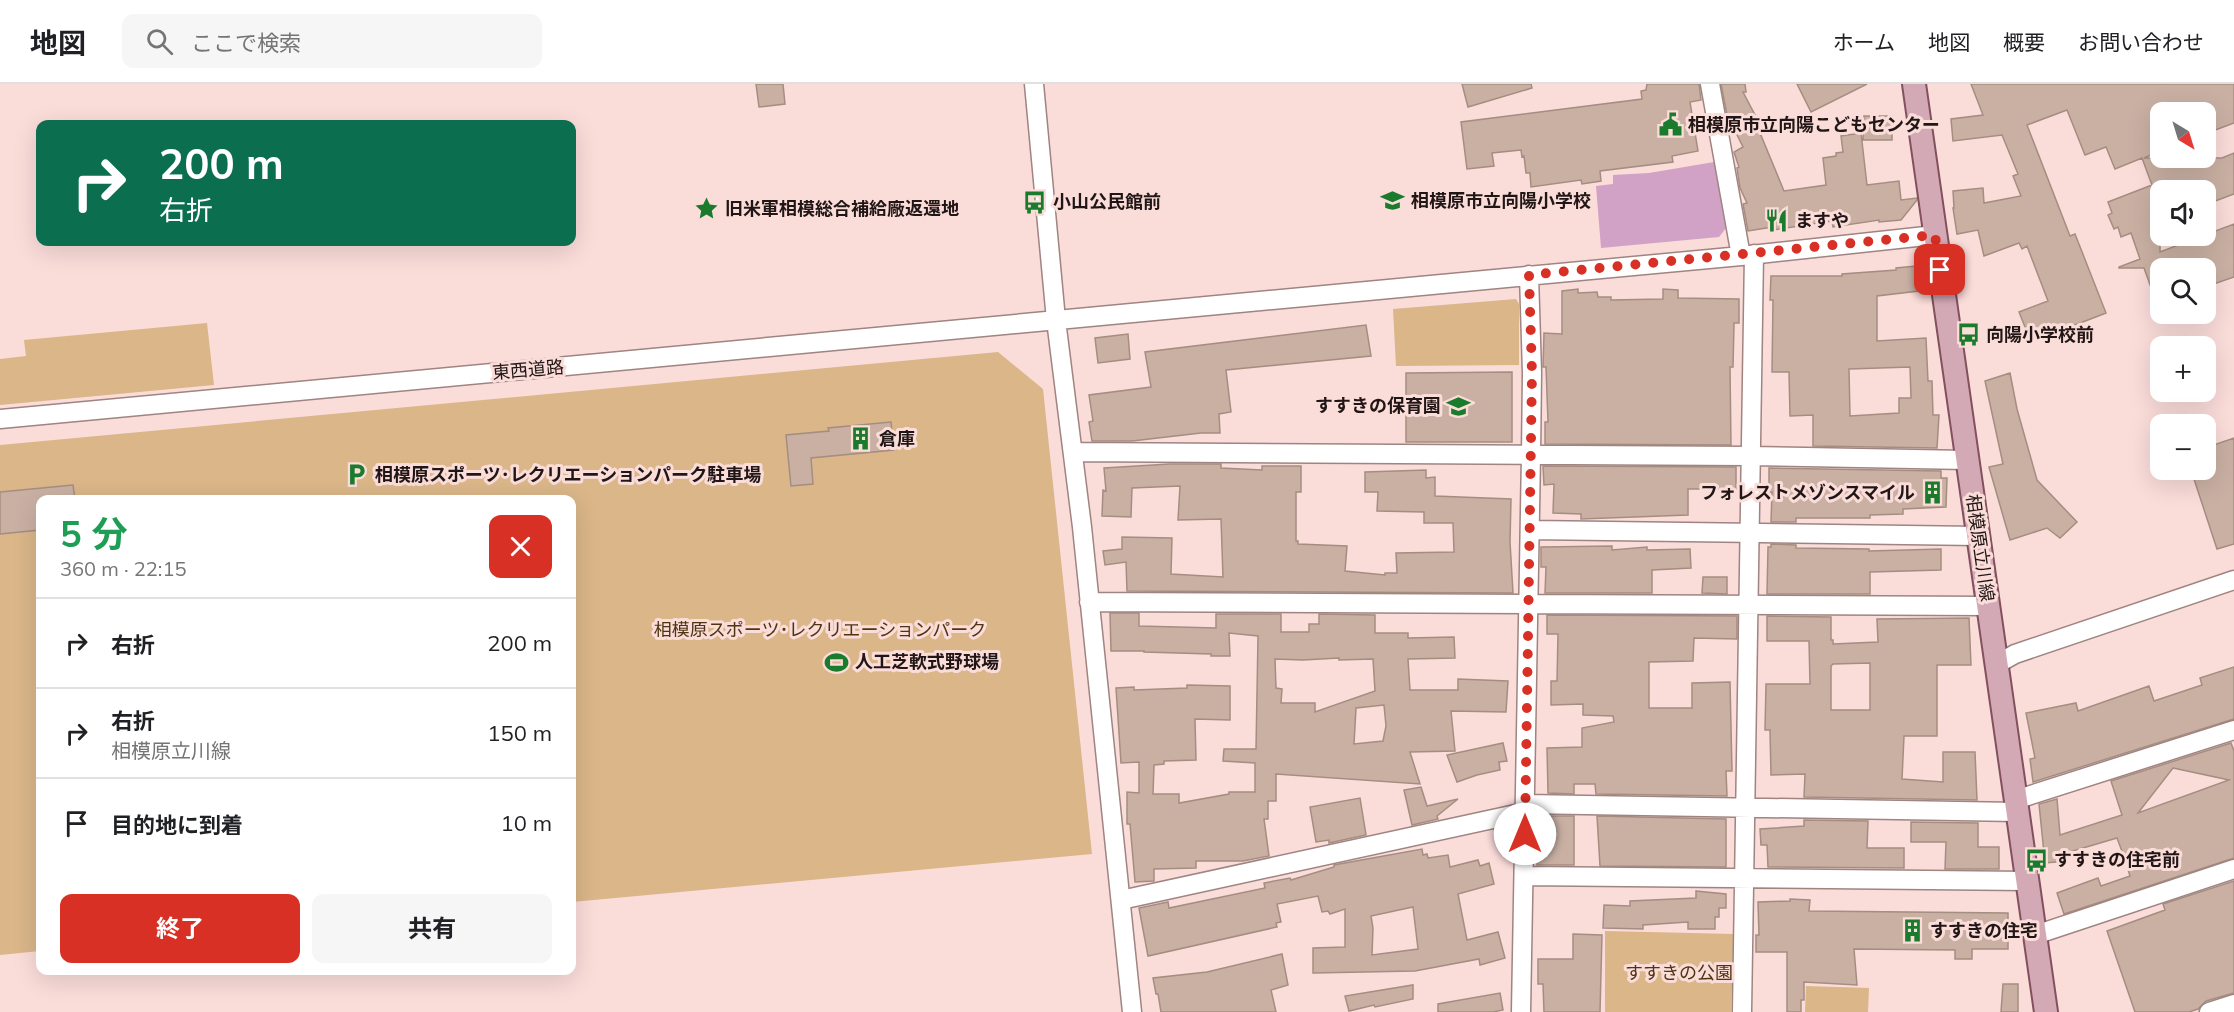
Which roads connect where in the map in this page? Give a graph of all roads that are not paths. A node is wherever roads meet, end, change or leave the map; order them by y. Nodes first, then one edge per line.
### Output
1 (1034, 84) edge
2 (1710, 84) edge
3 (1914, 84) edge
4 (1935, 235) junction
5 (1747, 255) junction
6 (1529, 275) junction
7 (1056, 320) junction
8 (0, 419) edge
9 (1074, 452) junction
10 (1531, 455) junction
11 (1750, 456) junction
12 (1967, 460) junction
13 (1530, 530) junction
14 (1749, 533) junction
15 (1978, 536) junction
16 (2234, 580) edge
17 (1089, 602) junction
18 (1529, 604) junction
19 (1748, 605) junction
20 (1988, 606) junction
21 (1996, 664) junction
22 (2234, 730) edge
23 (2016, 806) junction
24 (1525, 808) junction
25 (1745, 808) junction
26 (2234, 869) edge
27 (1524, 876) junction
28 (1744, 879) junction
29 (2027, 881) junction
30 (1121, 900) junction
31 (2035, 935) junction
32 (2234, 1004) edge
33 (1132, 1012) edge
34 (1521, 1012) edge
35 (1742, 1012) edge
36 (2046, 1012) edge
37 (2208, 1012) edge

1 - 7 street
2 - 5 street
3 - 4 main road, 相模原立川線
4 - 5 street, 東西道路
4 - 12 main road, 相模原立川線
5 - 6 street, 東西道路
5 - 11 street
6 - 7 street, 東西道路
6 - 10 street
7 - 8 street, 東西道路
7 - 9 street
9 - 10 street
9 - 17 street
10 - 11 street
10 - 13 street
11 - 12 street
11 - 14 street
12 - 15 main road, 相模原立川線
13 - 14 street
13 - 18 street
14 - 15 street
14 - 19 street
15 - 20 main road, 相模原立川線
16 - 21 street
17 - 18 street
17 - 30 street
18 - 19 street
18 - 24 street
19 - 20 street
19 - 25 street
20 - 21 main road, 相模原立川線
21 - 23 main road, 相模原立川線
22 - 23 street
23 - 25 street
23 - 29 main road, 相模原立川線
24 - 25 street
24 - 27 street
24 - 30 street
25 - 28 street
26 - 31 street
27 - 28 street
27 - 34 street
28 - 29 street
28 - 35 street
29 - 31 main road, 相模原立川線
30 - 33 street
31 - 36 main road, 相模原立川線
32 - 37 street

